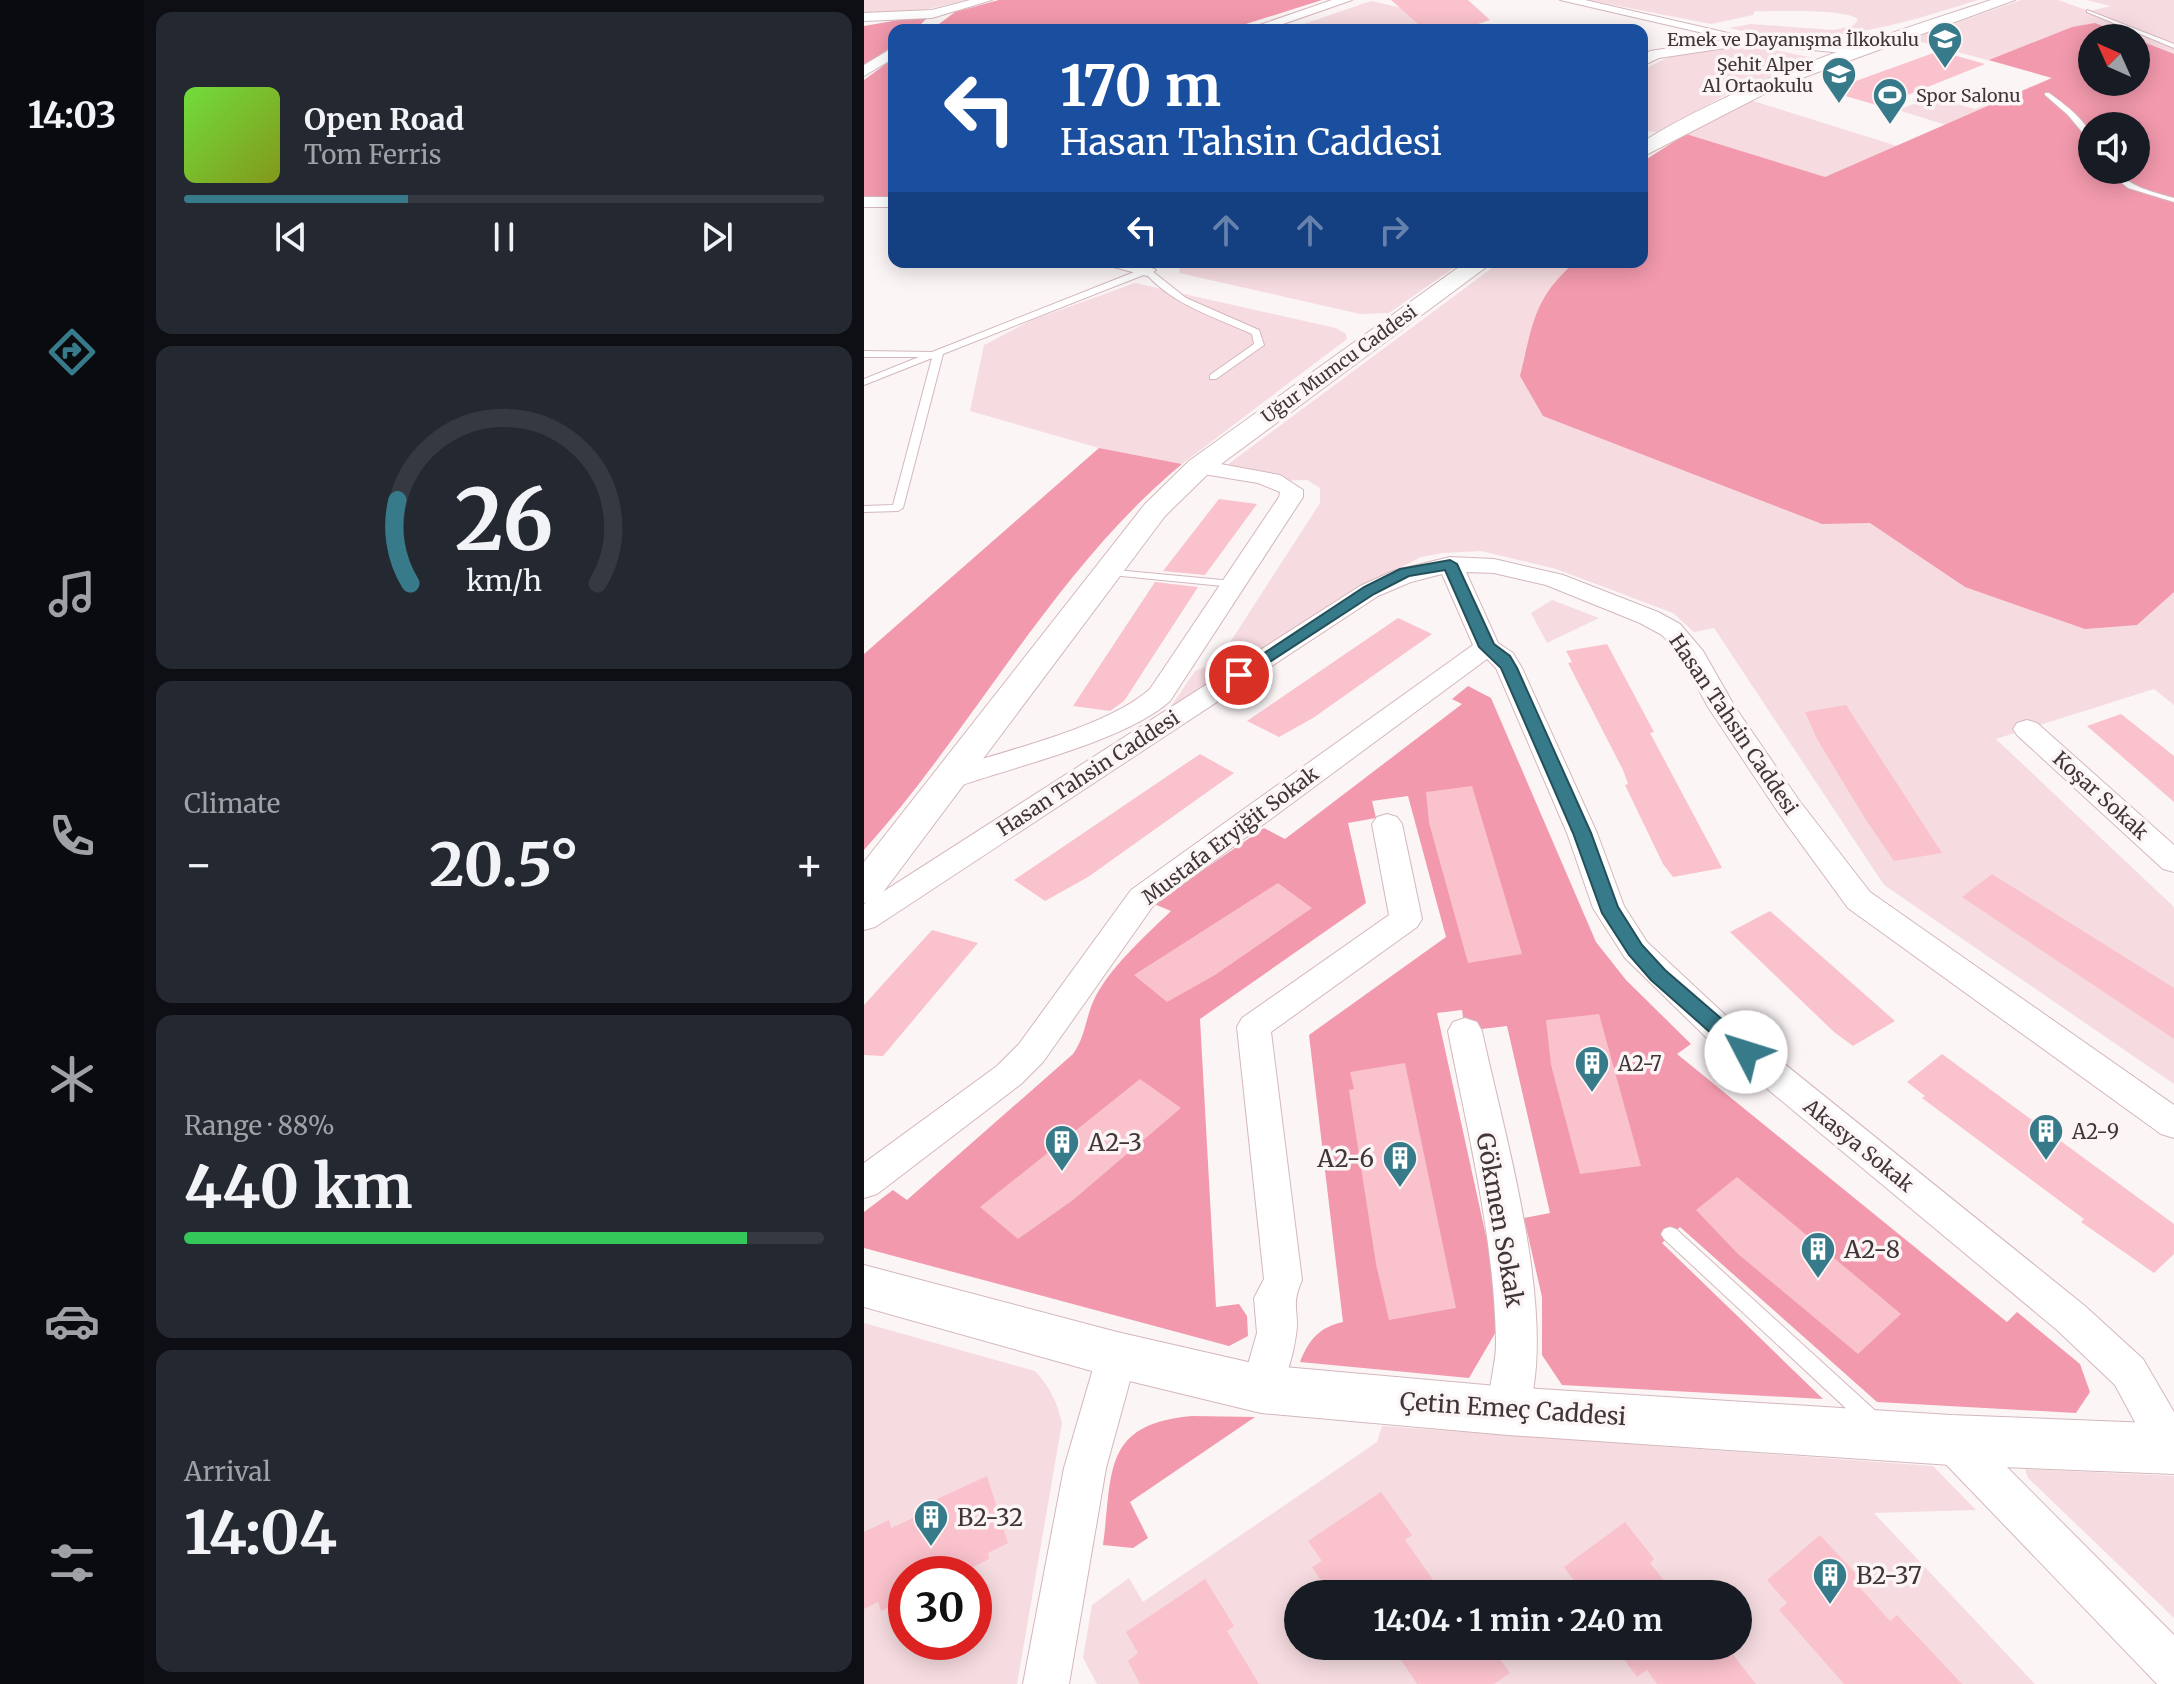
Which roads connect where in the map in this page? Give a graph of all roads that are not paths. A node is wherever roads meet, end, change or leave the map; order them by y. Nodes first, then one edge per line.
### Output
1 (985, 0) edge
2 (1333, 0) edge
3 (1345, 0) edge
4 (1567, 0) edge
5 (2007, 0) edge
6 (1318, 8) junction
7 (864, 10) edge
8 (2089, 11) dead end
9 (932, 14) junction
10 (864, 17) edge
11 (931, 24) edge
12 (1270, 24) edge
13 (1701, 28) junction
14 (1752, 40) junction
15 (2174, 46) edge
16 (1852, 50) junction
17 (888, 55) edge
18 (1649, 58) edge
19 (864, 72) edge
20 (2047, 94) dead end
21 (2078, 123) edge
22 (1648, 147) edge
23 (2124, 184) edge
24 (2174, 200) edge
25 (864, 202) edge
26 (888, 202) edge
27 (1143, 268) edge
28 (1149, 268) edge
29 (1473, 268) edge
30 (864, 354) edge
31 (938, 354) junction
32 (1213, 377) dead end
33 (864, 382) edge
34 (1199, 467) junction
35 (864, 509) edge
36 (1450, 564) junction
37 (1105, 572) junction
38 (1233, 584) junction
39 (1487, 647) junction
40 (2027, 729) dead end
41 (949, 779) junction
42 (1387, 824) dead end
43 (890, 854) junction
44 (954, 860) junction
45 (2174, 862) edge
46 (864, 889) edge
47 (864, 919) edge
48 (1465, 1031) dead end
49 (2174, 1124) edge
50 (864, 1183) edge
51 (1670, 1234) dead end
52 (864, 1286) edge
53 (1117, 1355) junction
54 (1261, 1389) junction
55 (1508, 1411) junction
56 (1889, 1435) junction
57 (1951, 1440) junction
58 (2173, 1449) edge
59 (2174, 1668) edge
60 (1046, 1684) edge

1 - 9 street
2 - 6 street
3 - 6 street
4 - 13 street
5 - 16 street
6 - 12 street
7 - 9 street
8 - 15 lane
9 - 10 street
9 - 11 street
13 - 14 street
13 - 18 street
14 - 16 street
14 - 18 street
16 - 22 street
17 - 19 street
20 - 21 lane
23 - 24 lane
25 - 26 street
27 - 31 lane
28 - 32 lane
29 - 34 street, Uğur Mumcu Caddesi
30 - 31 lane
31 - 33 lane
31 - 35 lane
34 - 37 street, Uğur Mumcu Caddesi
34 - 38 street
36 - 39 street, Akasya Sokak
36 - 44 street, Hasan Tahsin Caddesi
36 - 49 street, Hasan Tahsin Caddesi
37 - 38 lane
37 - 41 street, Uğur Mumcu Caddesi
38 - 41 street
39 - 50 street, Mustafa Eryiğit Sokak
39 - 58 street, Akasya Sokak
40 - 45 street, Koşar Sokak
41 - 43 street, Uğur Mumcu Caddesi
42 - 54 street
43 - 44 street
43 - 46 street, Uğur Mumcu Caddesi
44 - 47 street, Hasan Tahsin Caddesi
48 - 55 street, Gökmen Sokak
51 - 56 lane
52 - 53 street, Çetin Emeç Caddesi
53 - 54 street, Çetin Emeç Caddesi
53 - 60 street
54 - 55 street, Çetin Emeç Caddesi
55 - 56 street, Çetin Emeç Caddesi
56 - 57 street, Çetin Emeç Caddesi
57 - 58 street, Çetin Emeç Caddesi
57 - 59 street

